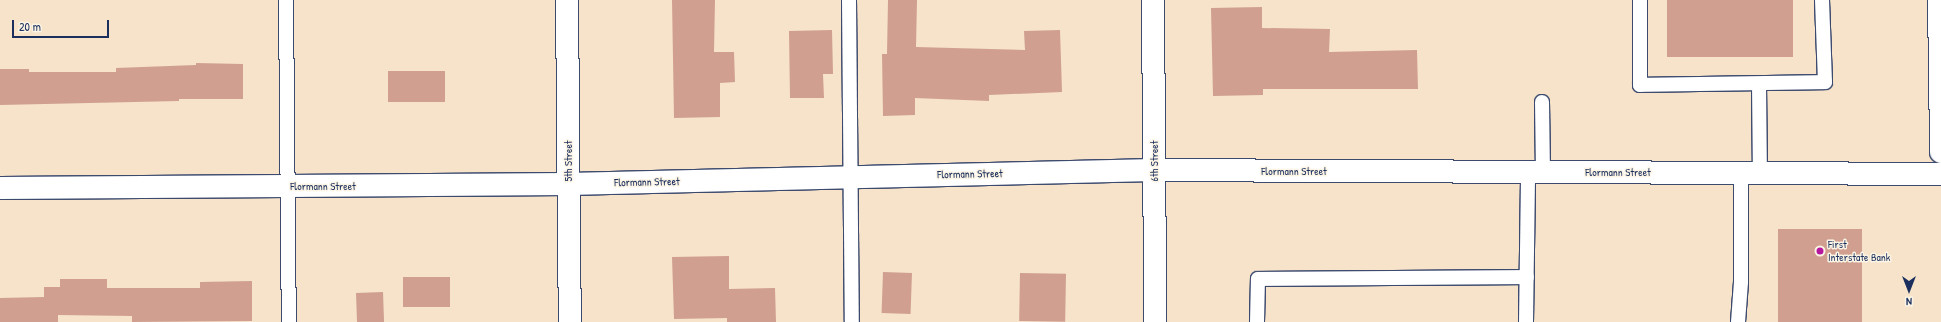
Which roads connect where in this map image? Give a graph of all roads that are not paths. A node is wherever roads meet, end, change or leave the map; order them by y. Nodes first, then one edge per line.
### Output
1 (286, 0) edge
2 (567, 0) edge
3 (848, 0) edge
4 (1153, 0) edge
5 (1640, 0) edge
6 (1822, 0) edge
7 (1939, 0) edge
8 (1759, 84) junction
9 (1542, 102) dead end
10 (1941, 152) edge
11 (1154, 170) junction
12 (1536, 171) junction
13 (1751, 173) junction
14 (1941, 174) edge
15 (850, 177) junction
16 (568, 184) junction
17 (288, 186) junction
18 (0, 188) edge
19 (1527, 277) junction
20 (289, 322) edge
21 (570, 322) edge
22 (852, 322) edge
23 (1155, 322) edge
24 (1257, 322) edge
25 (1526, 322) edge
26 (1738, 322) edge

1 - 17 lane
2 - 16 street, 5th Street
3 - 15 lane
4 - 11 street, 6th Street
5 - 8 lane
6 - 8 lane
7 - 10 street
8 - 13 lane
9 - 12 lane
11 - 12 street, Flormann Street
11 - 15 street, Flormann Street
11 - 23 street, 6th Street
12 - 13 street, Flormann Street
12 - 19 lane
13 - 14 street, Flormann Street
13 - 26 lane
15 - 16 street, Flormann Street
15 - 22 lane
16 - 17 street, Flormann Street
16 - 21 street, 5th Street
17 - 18 street, Flormann Street
17 - 20 lane
19 - 24 lane
19 - 25 lane

